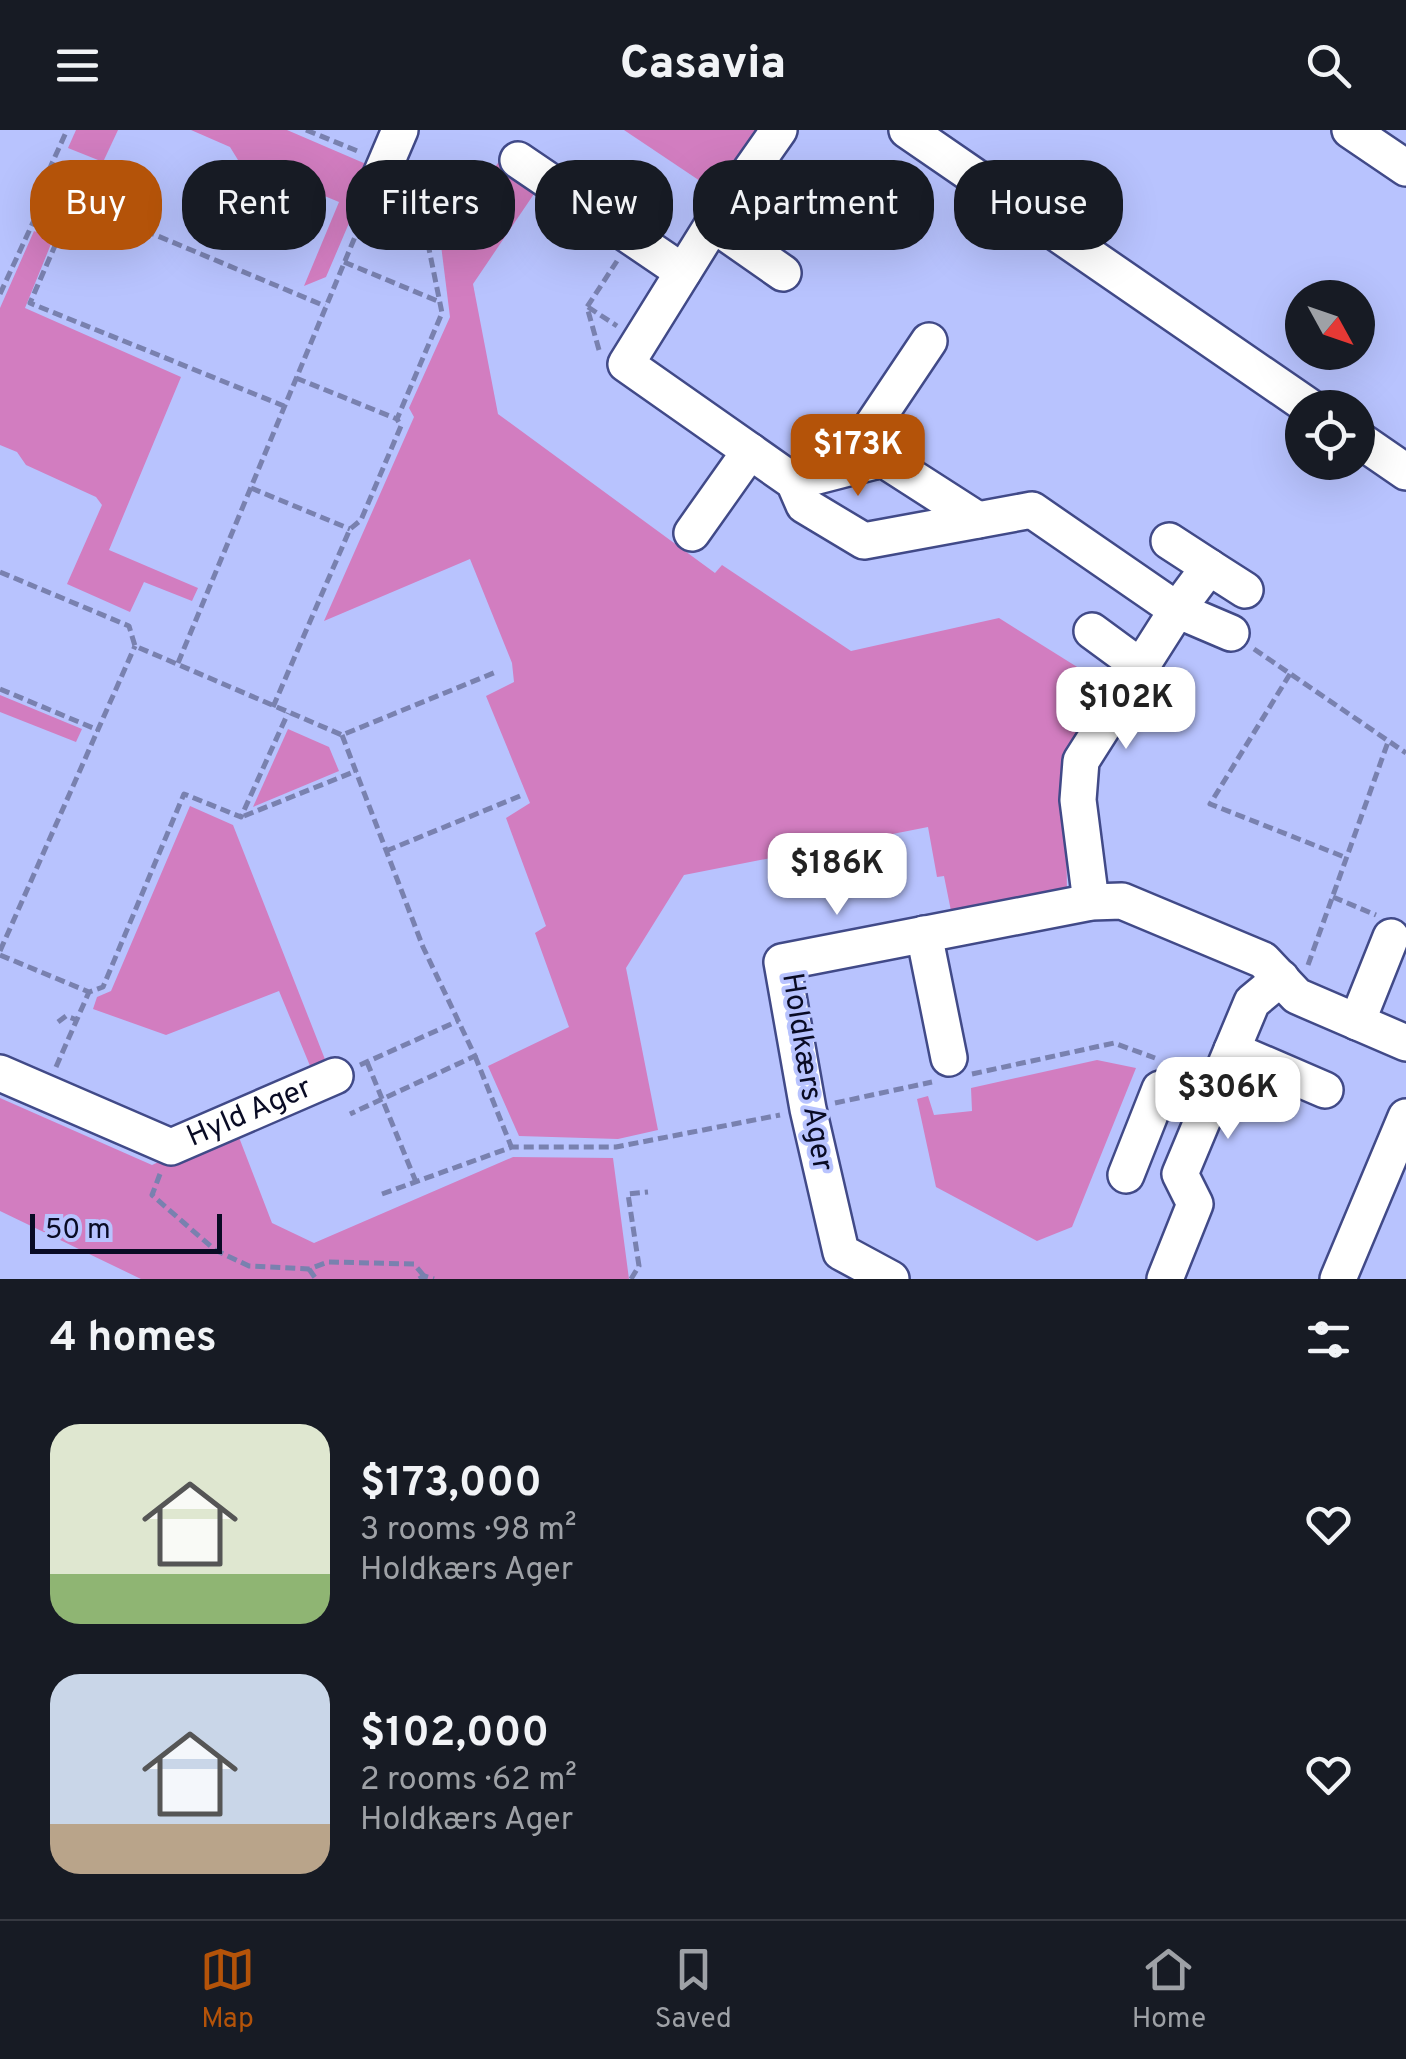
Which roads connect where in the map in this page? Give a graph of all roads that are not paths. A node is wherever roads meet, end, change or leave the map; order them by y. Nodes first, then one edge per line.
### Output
1 (400, 130) edge
2 (779, 130) edge
3 (907, 130) edge
4 (1350, 130) edge
5 (387, 160) edge
6 (518, 160) dead end
7 (758, 160) edge
8 (1406, 168) edge
9 (697, 250) edge
10 (751, 250) edge
11 (683, 272) junction
12 (783, 272) dead end
13 (928, 341) dead end
14 (1286, 390) edge
15 (750, 451) junction
16 (1375, 451) edge
17 (874, 461) junction
18 (1406, 472) edge
19 (794, 482) junction
20 (978, 520) junction
21 (692, 533) dead end
22 (1170, 541) dead end
23 (1209, 567) junction
24 (1245, 590) dead end
25 (1176, 610) junction
26 (1092, 632) dead end
27 (1230, 633) road end
28 (1141, 667) junction
29 (1090, 902) junction
30 (924, 934) junction
31 (1391, 937) dead end
32 (1289, 987) junction
33 (1357, 1022) junction
34 (1406, 1044) edge
35 (1232, 1050) junction
36 (951, 1071) road end
37 (0, 1073) edge
38 (335, 1076) road end
39 (1324, 1090) dead end
40 (1406, 1116) edge
41 (1194, 1139) junction
42 (1126, 1174) dead end
43 (891, 1279) edge
44 (1164, 1279) edge
45 (1338, 1279) edge

1 - 5 street
2 - 7 street
3 - 14 street
4 - 8 street
6 - 11 street
9 - 11 street
10 - 12 street
11 - 15 street
13 - 17 street
15 - 19 street
15 - 21 street
16 - 18 street
17 - 19 street
17 - 20 street
19 - 20 street
20 - 25 street
22 - 23 street
23 - 24 street
23 - 25 street
25 - 27 street
25 - 28 street
26 - 28 street
28 - 29 street
29 - 30 street, Holdkærs Ager
29 - 32 street, Holdkærs Ager
30 - 36 street
30 - 43 street, Holdkærs Ager
31 - 33 street
32 - 33 street, Holdkærs Ager
32 - 35 street
33 - 34 street, Holdkærs Ager
35 - 39 street
35 - 41 street
37 - 38 street, Hyld Ager
40 - 45 street
41 - 42 street
41 - 44 street

